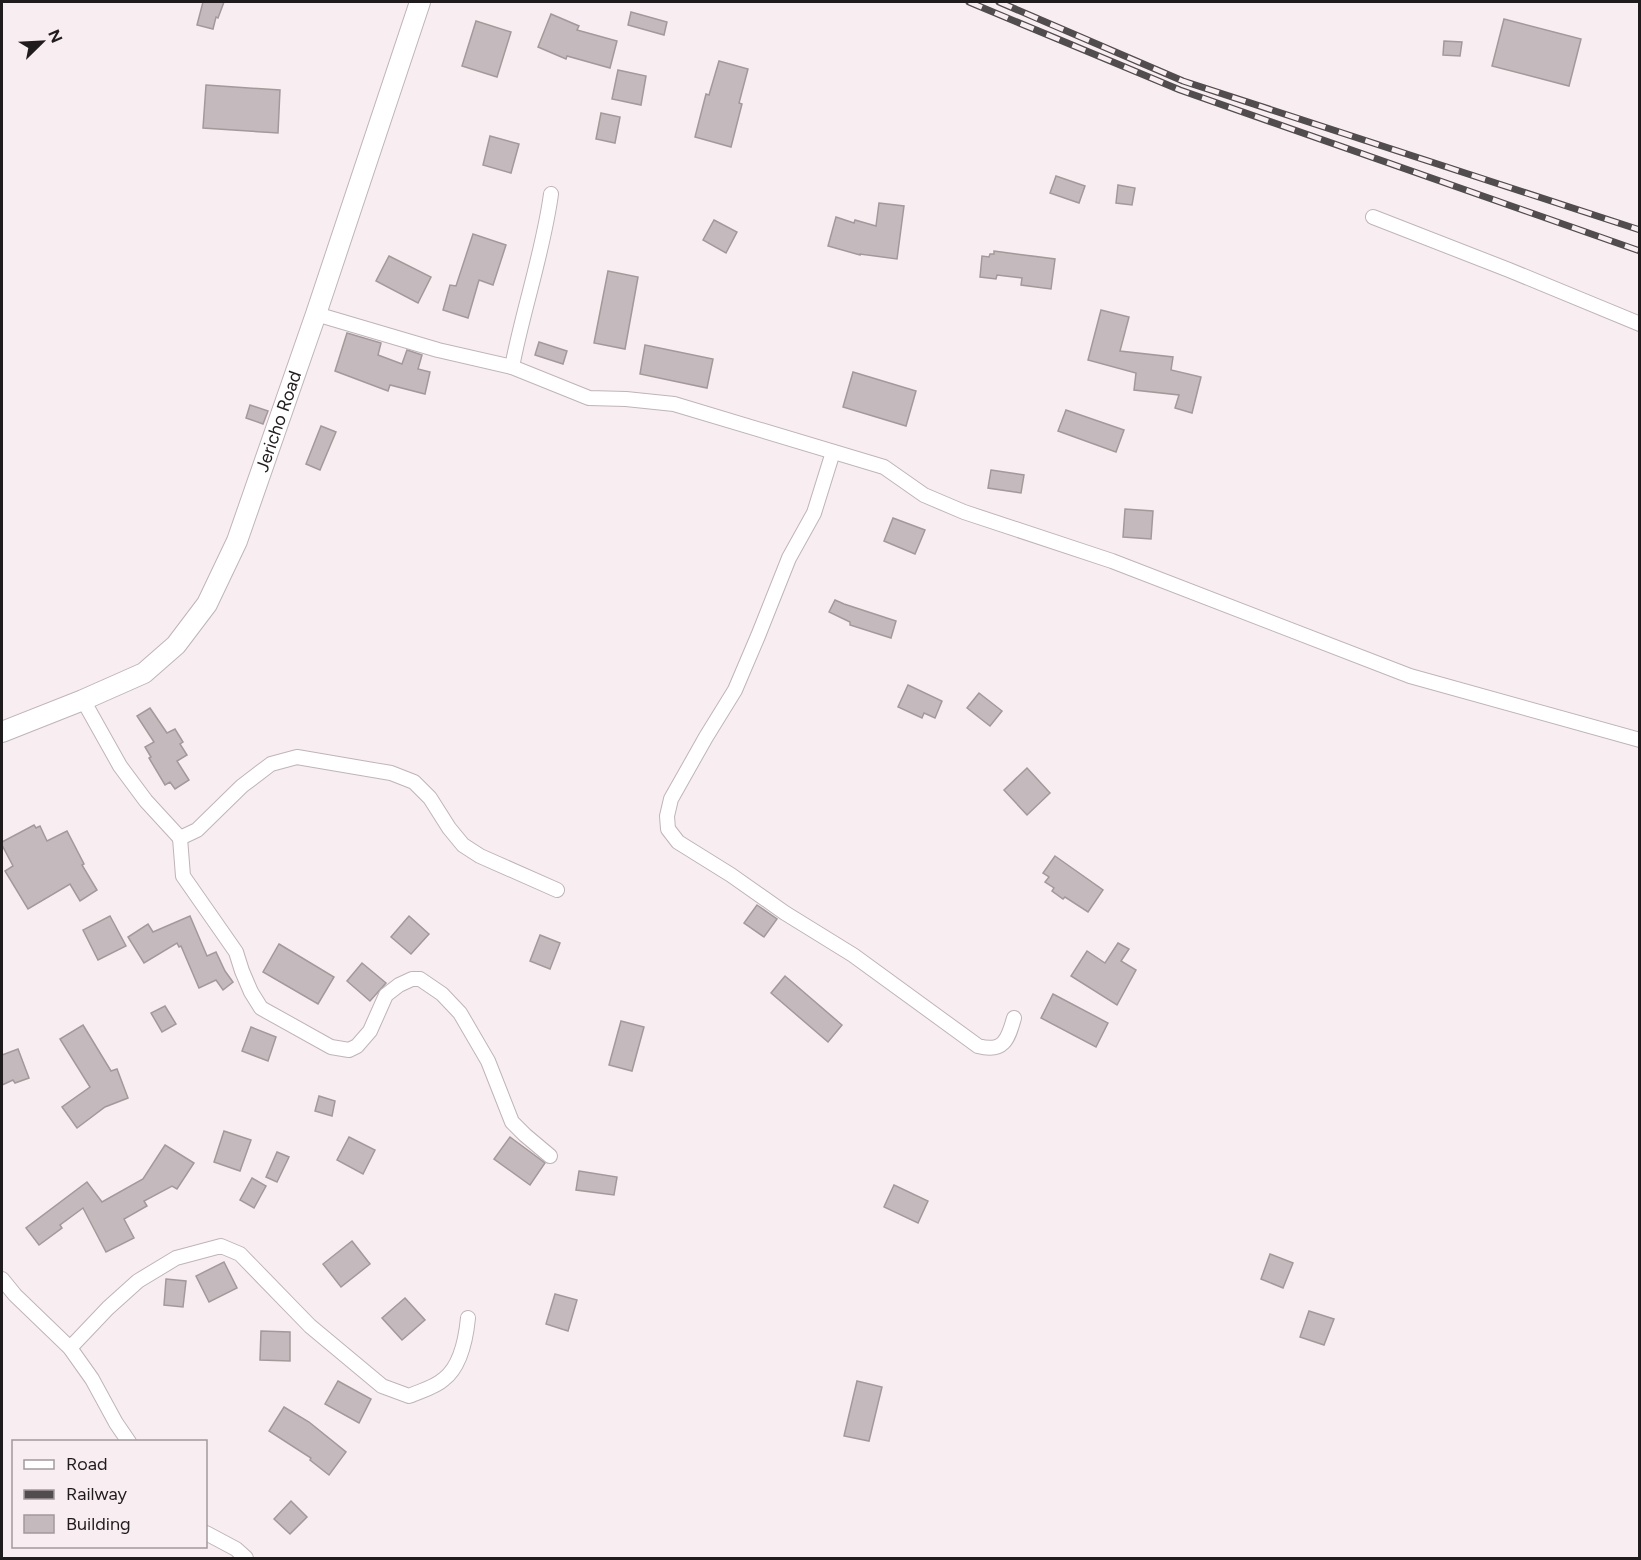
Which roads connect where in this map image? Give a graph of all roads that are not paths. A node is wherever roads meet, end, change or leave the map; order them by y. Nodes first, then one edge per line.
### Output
1 (420, 2) edge
2 (551, 194) dead end
3 (1373, 217) dead end
4 (316, 314) junction
5 (1640, 324) edge
6 (512, 367) junction
7 (833, 452) junction
8 (83, 700) junction
9 (2, 732) edge
10 (1640, 740) edge
11 (180, 838) junction
12 (557, 890) dead end
13 (1014, 1018) dead end
14 (550, 1156) dead end
15 (2, 1280) edge
16 (468, 1318) dead end
17 (70, 1348) junction
18 (128, 1440) edge
19 (207, 1534) edge
20 (246, 1558) edge

1 - 4 street, Jericho Road
2 - 6 street
3 - 5 street
4 - 6 street
4 - 8 street, Jericho Road
6 - 7 street
7 - 10 street
7 - 13 street
8 - 9 street, Jericho Road
8 - 11 street
11 - 12 street
11 - 14 street
15 - 17 street
16 - 17 street
17 - 18 street
19 - 20 street

